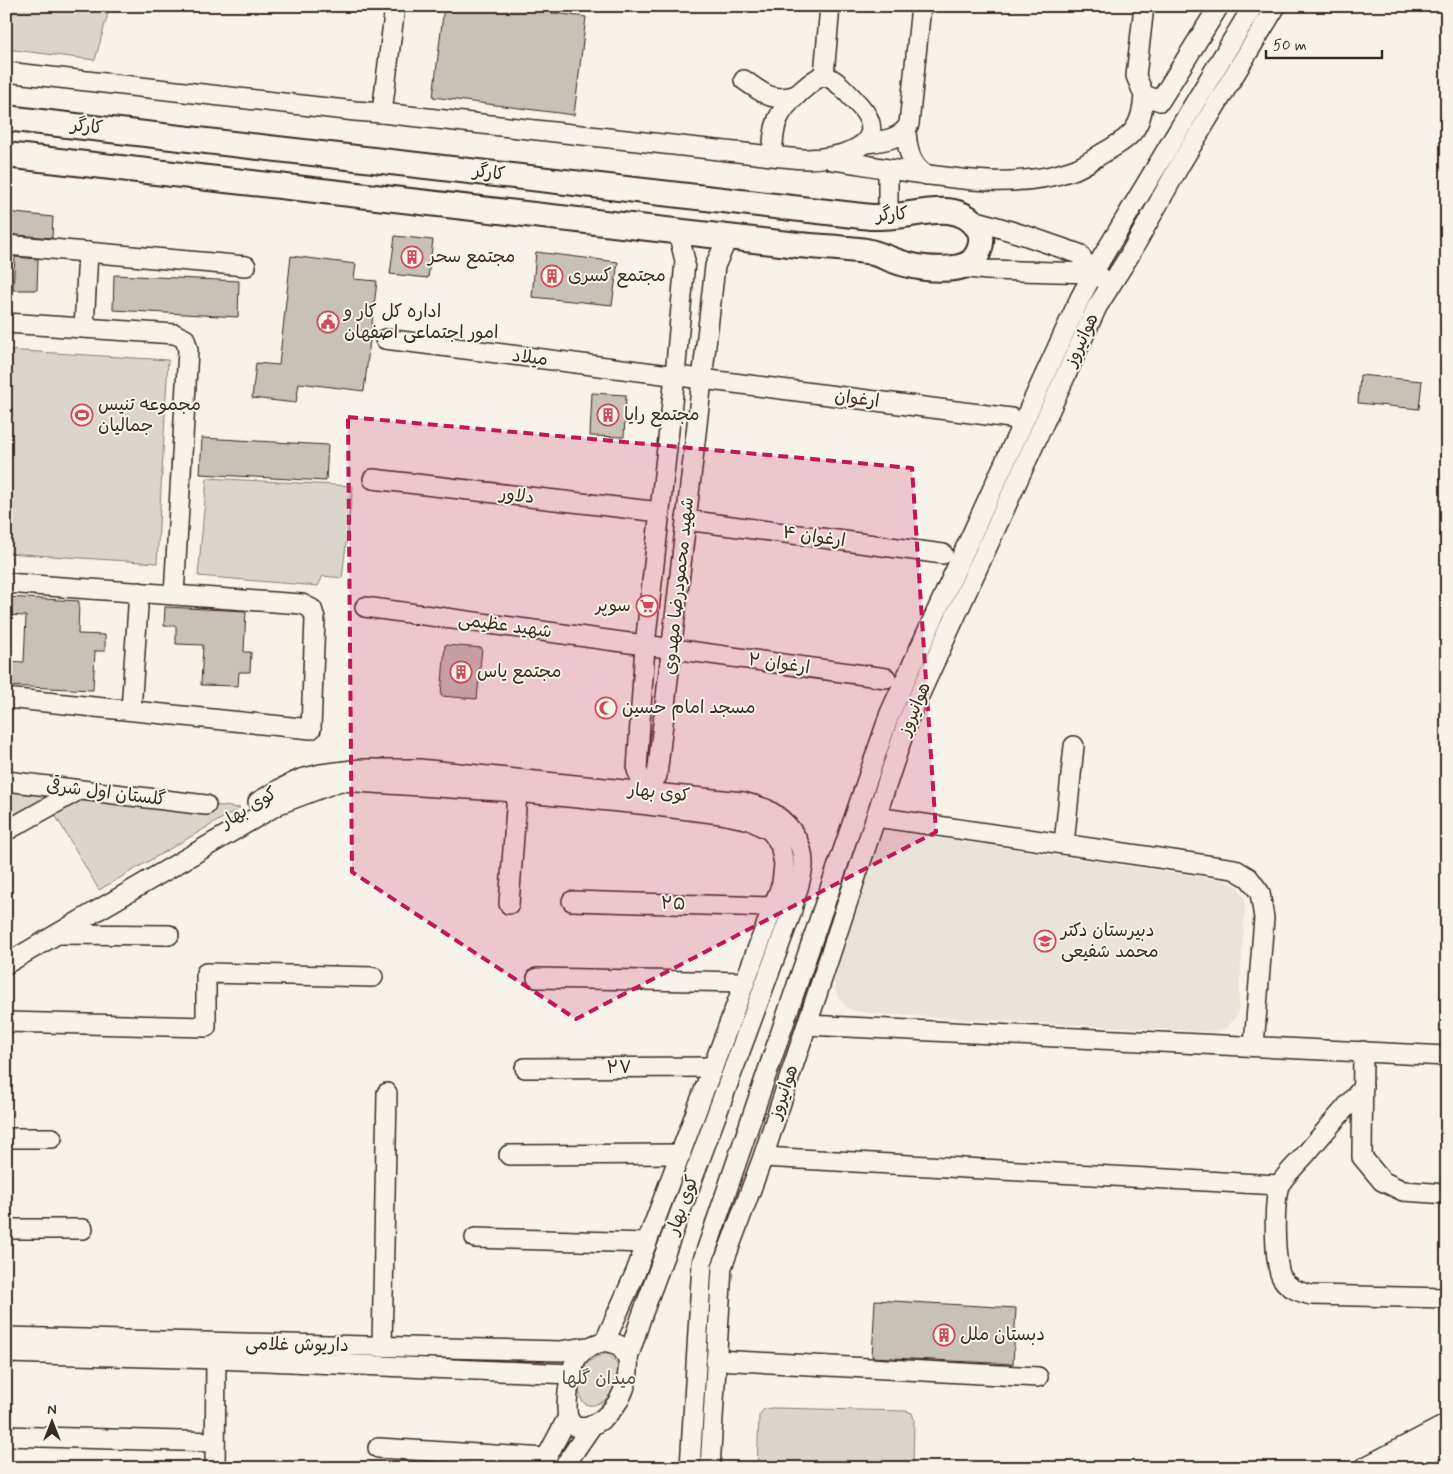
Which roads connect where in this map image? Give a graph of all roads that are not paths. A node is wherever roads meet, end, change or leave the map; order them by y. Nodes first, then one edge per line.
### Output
1 (395, 6) edge
2 (830, 6) edge
3 (921, 6) edge
4 (1144, 6) edge
5 (1219, 6) edge
6 (1253, 6) edge
7 (1276, 6) edge
8 (6, 72) edge
9 (824, 75) junction
10 (1210, 77) junction
11 (744, 80) dead end
12 (1227, 87) junction
13 (797, 95) junction
14 (1152, 98) junction
15 (382, 113) junction
16 (6, 118) edge
17 (906, 130) junction
18 (866, 143) junction
19 (6, 155) edge
20 (772, 156) junction
21 (811, 159) junction
22 (888, 169) junction
23 (927, 175) junction
24 (888, 217) junction
25 (971, 219) junction
26 (678, 232) junction
27 (728, 237) junction
28 (6, 245) edge
29 (88, 252) junction
30 (246, 266) dead end
31 (959, 268) junction
32 (1092, 273) junction
33 (1112, 283) junction
34 (6, 323) edge
35 (84, 328) junction
36 (385, 339) dead end
37 (675, 376) junction
38 (703, 379) junction
39 (1011, 418) dead end
40 (373, 479) dead end
41 (660, 512) junction
42 (686, 520) junction
43 (943, 554) dead end
44 (6, 583) edge
45 (139, 592) junction
46 (174, 595) junction
47 (365, 607) dead end
48 (645, 646) junction
49 (672, 649) junction
50 (911, 666) junction
51 (929, 675) junction
52 (886, 678) dead end
53 (6, 698) edge
54 (130, 710) junction
55 (1074, 746) dead end
56 (6, 781) edge
57 (517, 785) junction
58 (79, 790) junction
59 (643, 798) junction
60 (206, 805) dead end
61 (876, 817) junction
62 (6, 831) edge
63 (1064, 844) junction
64 (834, 876) junction
65 (854, 884) junction
66 (572, 901) dead end
67 (509, 904) dead end
68 (774, 907) junction
69 (57, 934) junction
70 (169, 936) dead end
71 (6, 952) edge
72 (6, 964) edge
73 (373, 977) dead end
74 (537, 978) dead end
75 (745, 982) junction
76 (6, 1022) edge
77 (807, 1025) junction
78 (1254, 1046) junction
79 (1363, 1051) junction
80 (1447, 1056) edge
81 (713, 1067) junction
82 (525, 1068) dead end
83 (765, 1078) junction
84 (786, 1085) junction
85 (1363, 1087) junction
86 (387, 1093) dead end
87 (6, 1138) edge
88 (52, 1138) dead end
89 (681, 1154) junction
90 (509, 1155) dead end
91 (763, 1157) junction
92 (1279, 1185) junction
93 (1447, 1194) edge
94 (6, 1229) edge
95 (83, 1229) dead end
96 (475, 1238) dead end
97 (647, 1243) junction
98 (1447, 1298) edge
99 (596, 1344) junction
100 (13, 1345) edge
101 (382, 1347) junction
102 (628, 1358) junction
103 (216, 1359) junction
104 (716, 1360) junction
105 (571, 1374) junction
106 (1038, 1377) dead end
107 (568, 1417) junction
108 (1447, 1424) edge
109 (591, 1427) junction
110 (6, 1436) edge
111 (215, 1442) junction
112 (1447, 1444) edge
113 (378, 1448) dead end
114 (544, 1463) edge
115 (215, 1468) edge
116 (563, 1468) edge
117 (690, 1468) edge
118 (710, 1468) edge
119 (1363, 1468) edge
120 (1400, 1468) edge

1 - 15 street
2 - 9 street
3 - 17 street
4 - 14 street
5 - 14 street
6 - 10 street, هوانیروز
7 - 12 street, هوانیروز
8 - 15 street
9 - 13 street
9 - 18 street
10 - 12 street
10 - 32 street, هوانیروز
11 - 13 street
12 - 33 street, هوانیروز
13 - 20 street
14 - 23 street
15 - 20 street
16 - 24 main road, کارگر
17 - 18 street
17 - 23 street
18 - 21 street
19 - 26 main road
20 - 21 street
21 - 22 street
22 - 23 street
22 - 24 street
24 - 25 main road, کارگر
25 - 31 main road
25 - 32 street
26 - 27 main road
26 - 37 street, شهید محمودرضا مهدوی
27 - 31 main road
27 - 38 street, شهید محمودرضا مهدوی
28 - 29 street
29 - 30 street
29 - 35 street
31 - 32 street
32 - 33 street
32 - 50 street, هوانیروز
33 - 51 street, هوانیروز
34 - 35 street
35 - 46 street
36 - 37 street, میلاد
37 - 38 street, میلاد
37 - 41 street, شهید محمودرضا مهدوی
38 - 39 street, ارغوان
38 - 42 street, شهید محمودرضا مهدوی
40 - 41 street, دلاور
41 - 48 street, شهید محمودرضا مهدوی
42 - 43 street, ارغوان ۴
42 - 49 street, شهید محمودرضا مهدوی
44 - 45 street
45 - 46 street
45 - 54 street
46 - 54 street
47 - 48 street, شهید عظیمی
48 - 49 street, شهید عظیمی
48 - 59 street, شهید محمودرضا مهدوی
49 - 52 street, ارغوان ۲
49 - 59 street, شهید محمودرضا مهدوی
50 - 51 street
50 - 64 street, هوانیروز
51 - 61 street, هوانیروز
53 - 54 street
55 - 63 street
56 - 58 street, گلستان اول شرقی
57 - 59 street, کوی بهار
57 - 67 street
57 - 69 street, کوی بهار
57 - 71 street, کوی بهار
58 - 60 street, گلستان اول شرقی
58 - 62 street
59 - 68 street, کوی بهار
59 - 102 street, کوی بهار
61 - 63 street
61 - 65 street, هوانیروز
63 - 78 street
64 - 65 street
64 - 83 street, هوانیروز
65 - 77 street, هوانیروز
66 - 68 street, ۲۵
68 - 75 street, کوی بهار
69 - 70 street
69 - 72 street, کوی بهار
73 - 76 street
74 - 75 street
75 - 81 street, کوی بهار
77 - 78 street
77 - 84 street, هوانیروز
78 - 79 street
79 - 80 street
79 - 85 street
81 - 82 street, ۲۷
81 - 89 street, کوی بهار
83 - 84 street
83 - 117 street, هوانیروز
84 - 91 street, هوانیروز
85 - 92 street
85 - 93 street
86 - 101 street
87 - 88 street
89 - 90 street
89 - 97 street, کوی بهار
91 - 92 street
91 - 104 street, هوانیروز
92 - 98 street
94 - 95 street
96 - 97 street
97 - 99 street, کوی بهار
99 - 101 street, داریوش غلامی
99 - 102 street
99 - 105 street, کوی بهار
100 - 101 street, داریوش غلامی
100 - 103 street, داریوش غلامی
102 - 109 street, کوی بهار
103 - 105 street, داریوش غلامی
103 - 111 street
104 - 106 street
104 - 118 street, هوانیروز
105 - 107 street, کوی بهار
107 - 109 street
107 - 114 street
108 - 119 street
109 - 116 street, کوی بهار
110 - 111 street
111 - 115 street
112 - 120 street
113 - 114 street

